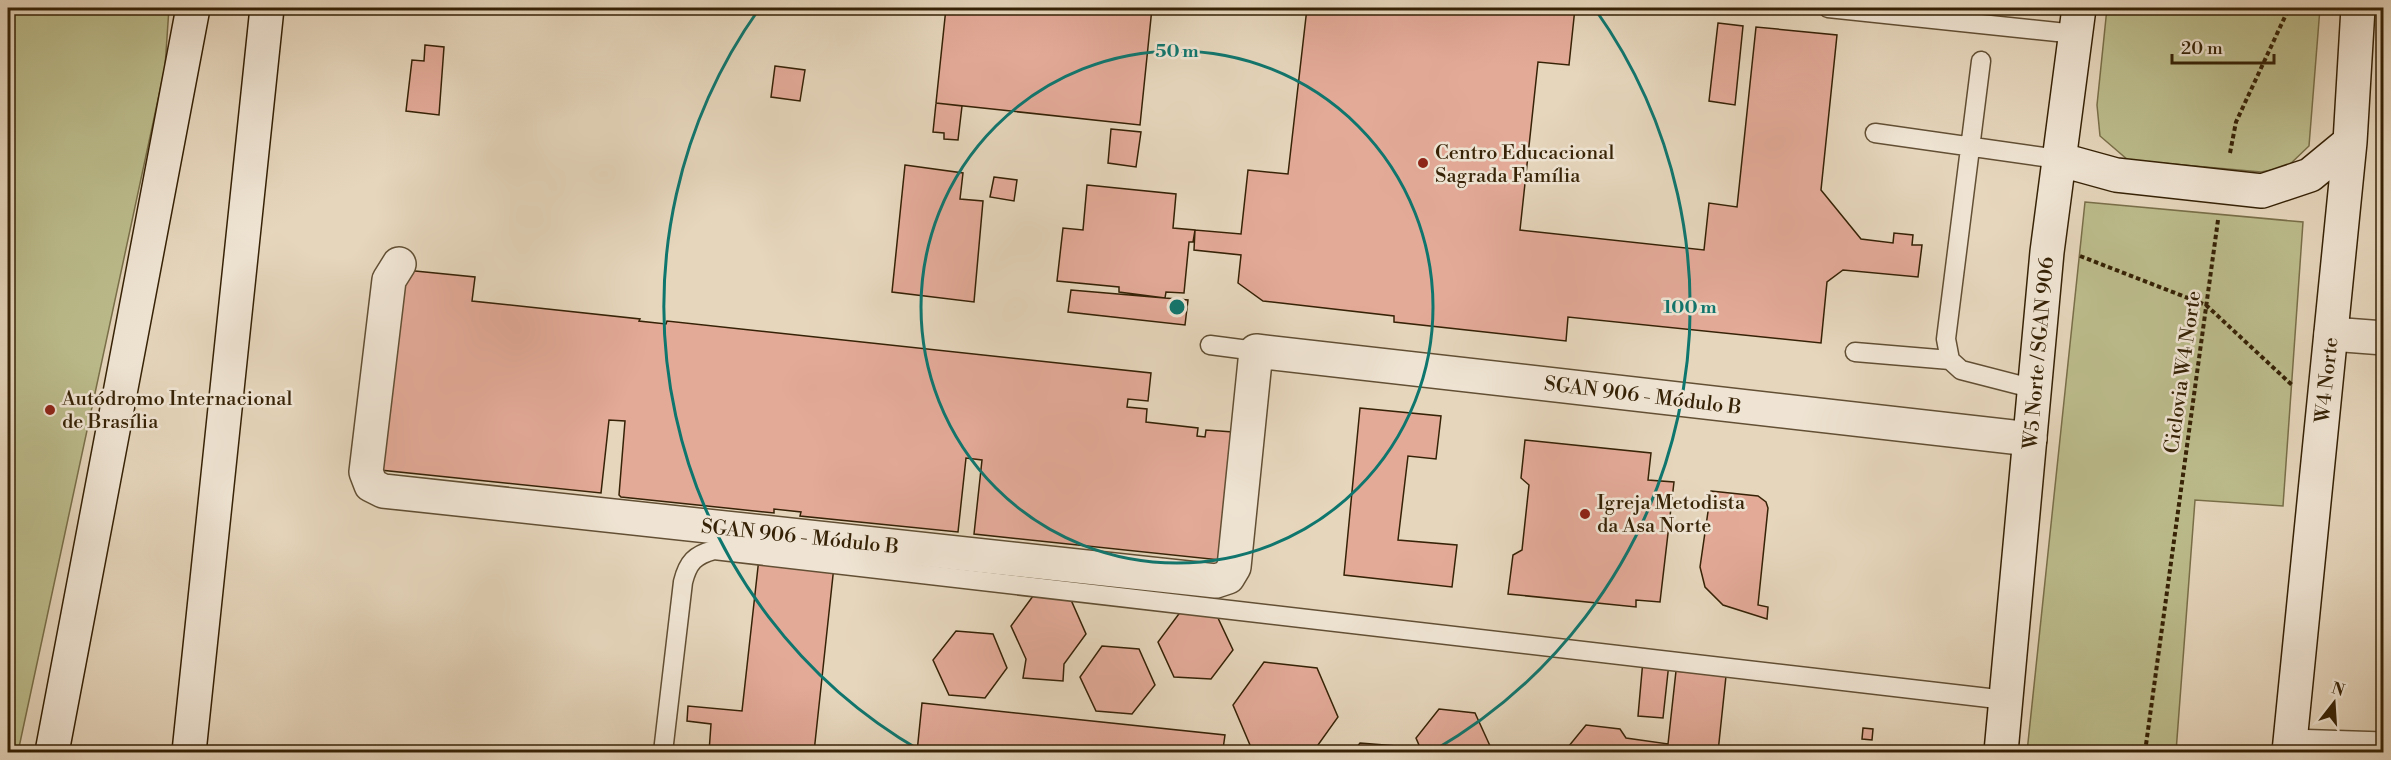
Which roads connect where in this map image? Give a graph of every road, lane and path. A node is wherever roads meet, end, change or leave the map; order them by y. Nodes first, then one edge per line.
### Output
1 (193, 8) edge
2 (267, 8) edge
3 (1828, 8) edge
4 (2289, 8) edge
5 (2358, 8) edge
6 (2078, 21) edge
7 (1981, 61) dead end
8 (1875, 133) dead end
9 (2350, 142) junction
10 (1971, 148) junction
11 (2058, 159) junction
12 (2222, 187) junction
13 (2047, 252) junction
14 (399, 264) dead end
15 (2206, 305) junction
16 (2331, 334) junction
17 (2384, 338) edge
18 (1210, 345) dead end
19 (1256, 351) junction
20 (1855, 352) dead end
21 (1950, 360) junction
22 (2035, 389) junction
23 (2322, 410) junction
24 (2030, 439) junction
25 (2006, 700) junction
26 (2290, 749) edge
27 (2384, 749) edge
28 (52, 753) edge
29 (189, 753) edge
30 (663, 753) edge
31 (2001, 753) edge
32 (2145, 753) edge

1 - 28 street
2 - 29 street
3 - 6 lane
4 - 12 path, Ciclovia W4 Norte
5 - 9 street, W4 Norte
6 - 11 street, W5 Norte / SGAN 906
7 - 10 lane
8 - 10 lane
9 - 12 street
9 - 16 street, W4 Norte
10 - 11 lane
10 - 21 lane
11 - 12 street
11 - 13 street, W5 Norte / SGAN 906
12 - 15 path, Ciclovia W4 Norte
13 - 15 path
13 - 22 street, W5 Norte / SGAN 906
14 - 19 street, SGAN 906 - Módulo B
15 - 23 path
15 - 32 path, Ciclovia W4 Norte
16 - 17 street
16 - 23 street, W4 Norte
18 - 19 lane, SGAN 906 - Módulo B
19 - 24 street, SGAN 906 - Módulo B
20 - 21 lane
21 - 22 lane
22 - 24 street, W5 Norte / SGAN 906
23 - 26 street, W4 Norte
24 - 25 street, W5 Norte / SGAN 906
25 - 30 lane
25 - 31 street, W5 Norte / SGAN 906
26 - 27 street

